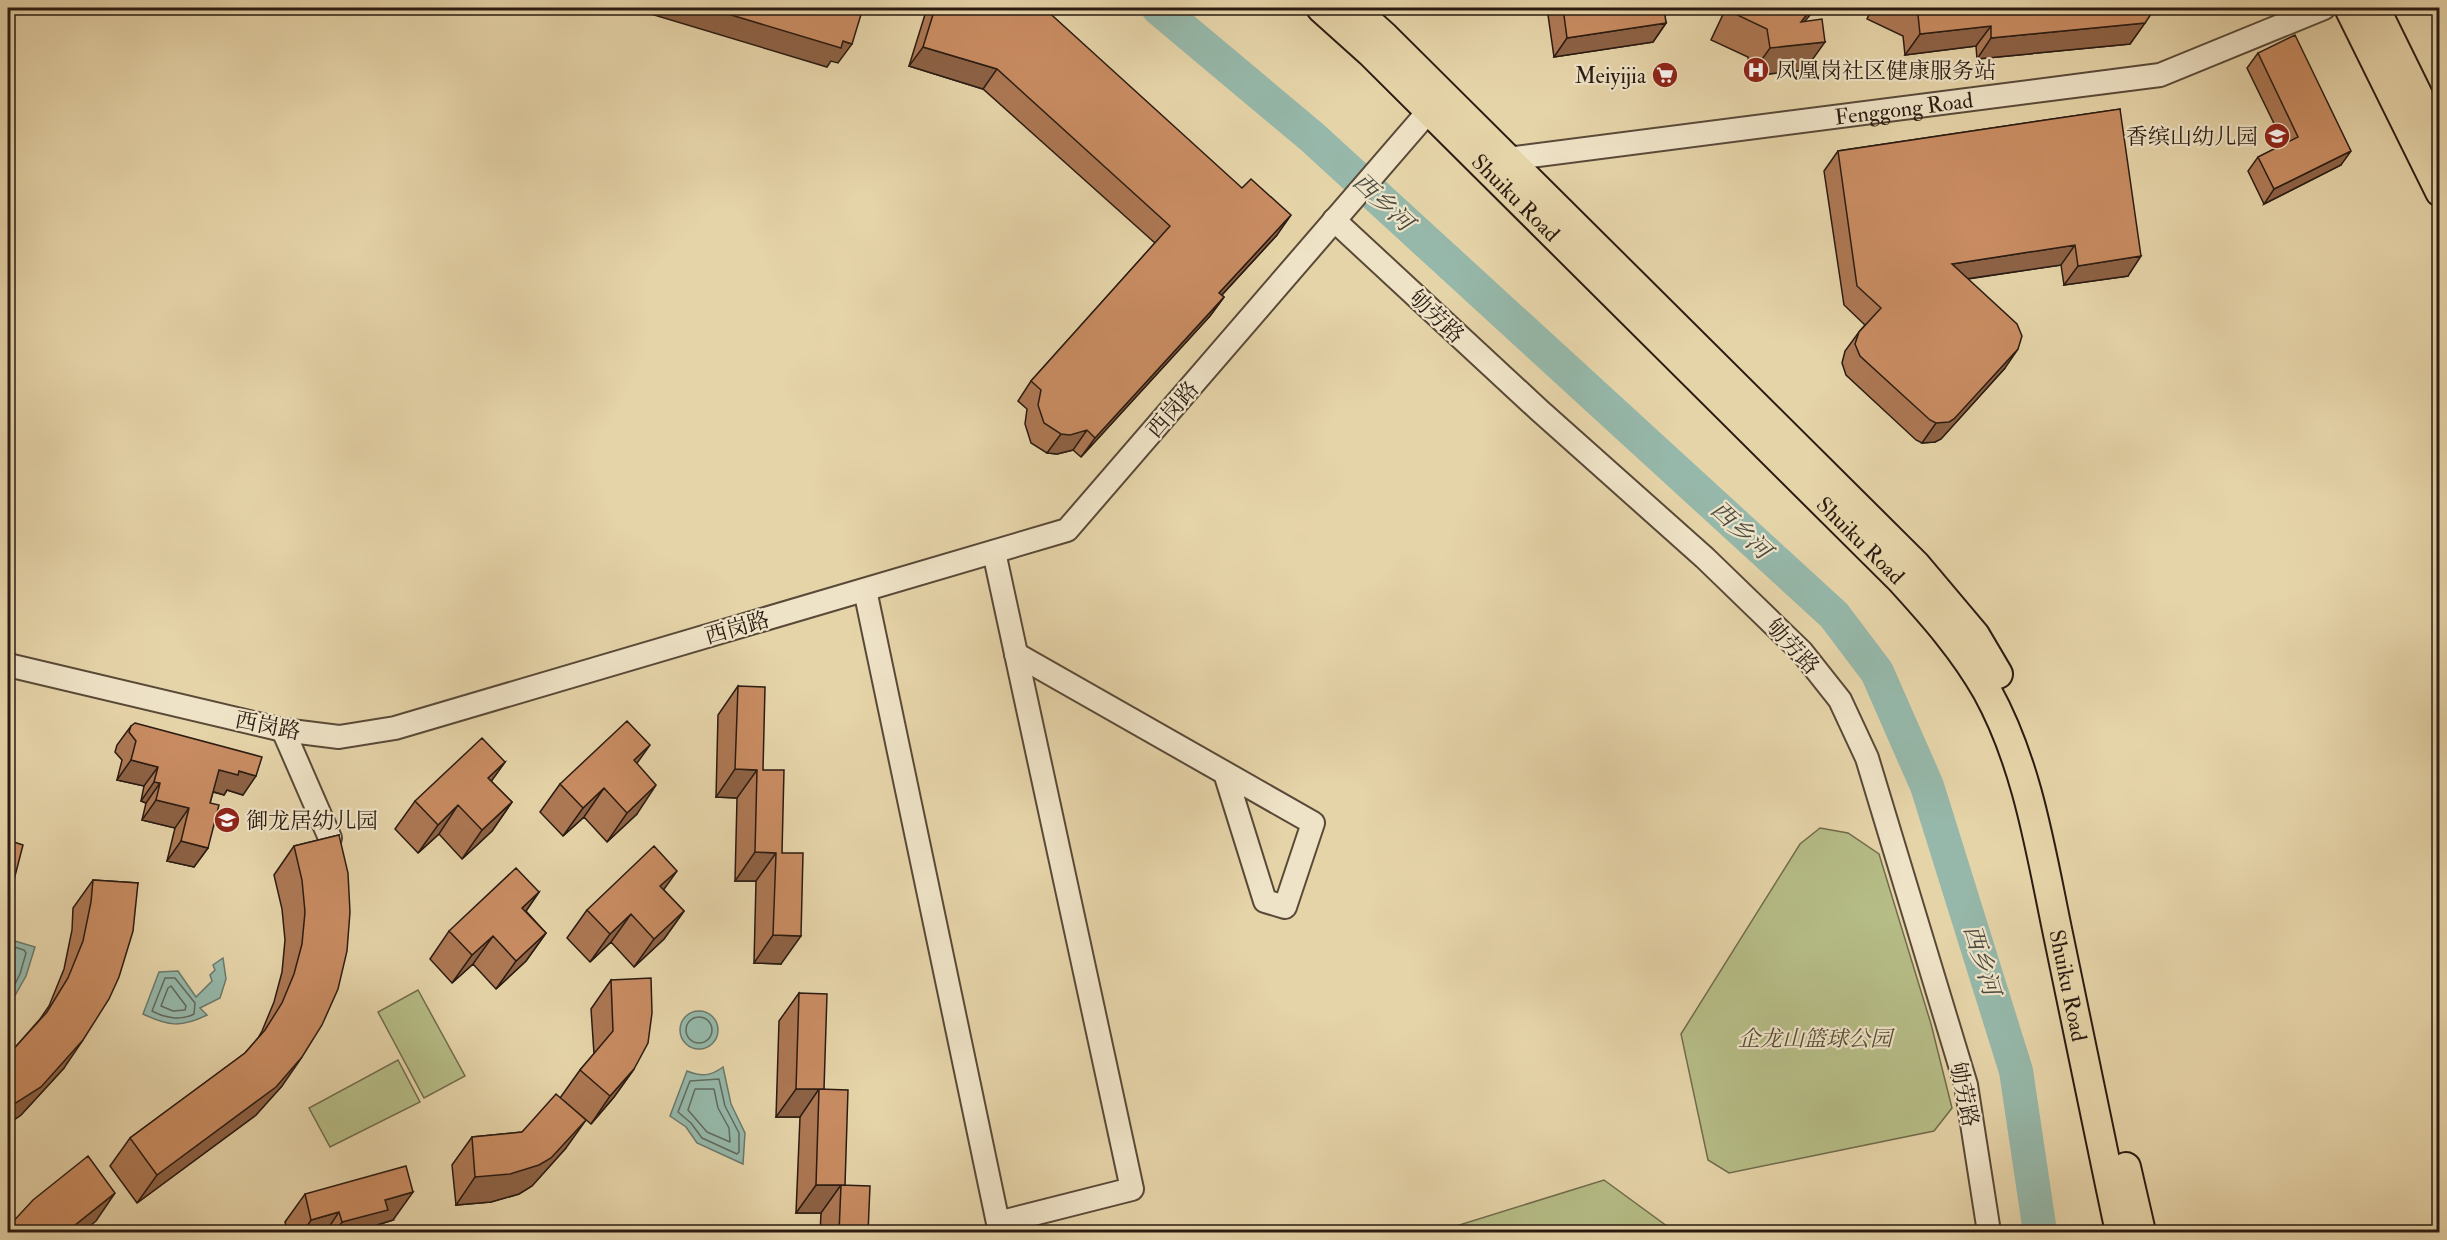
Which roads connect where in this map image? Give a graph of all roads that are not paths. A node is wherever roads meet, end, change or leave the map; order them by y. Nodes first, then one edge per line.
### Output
1 (1321, 8) edge
2 (1353, 8) edge
3 (2324, 8) edge
4 (2349, 8) edge
5 (2375, 8) edge
6 (1436, 103) junction
7 (2439, 140) edge
8 (1508, 159) junction
9 (2439, 192) edge
10 (1334, 220) junction
11 (994, 552) junction
12 (865, 590) junction
13 (1016, 654) junction
14 (8, 665) edge
15 (283, 730) junction
16 (1225, 773) junction
17 (330, 838) edge
18 (1989, 1233) edge
19 (2120, 1233) edge
20 (2141, 1233) edge

1 - 6 main road, Shuiku Road
2 - 6 main road, Shuiku Road
3 - 8 street, Fenggong Road
4 - 9 main road
5 - 7 main road
6 - 8 main road, Shuiku Road
6 - 10 street, 西岗路
6 - 19 main road, Shuiku Road
8 - 20 main road, Shuiku Road
10 - 11 street, 西岗路
10 - 18 street, 劬劳路
11 - 12 street, 西岗路
11 - 13 street
12 - 13 street
12 - 15 street, 西岗路
13 - 16 street
14 - 15 street, 西岗路
15 - 17 street
16 - 16 street

